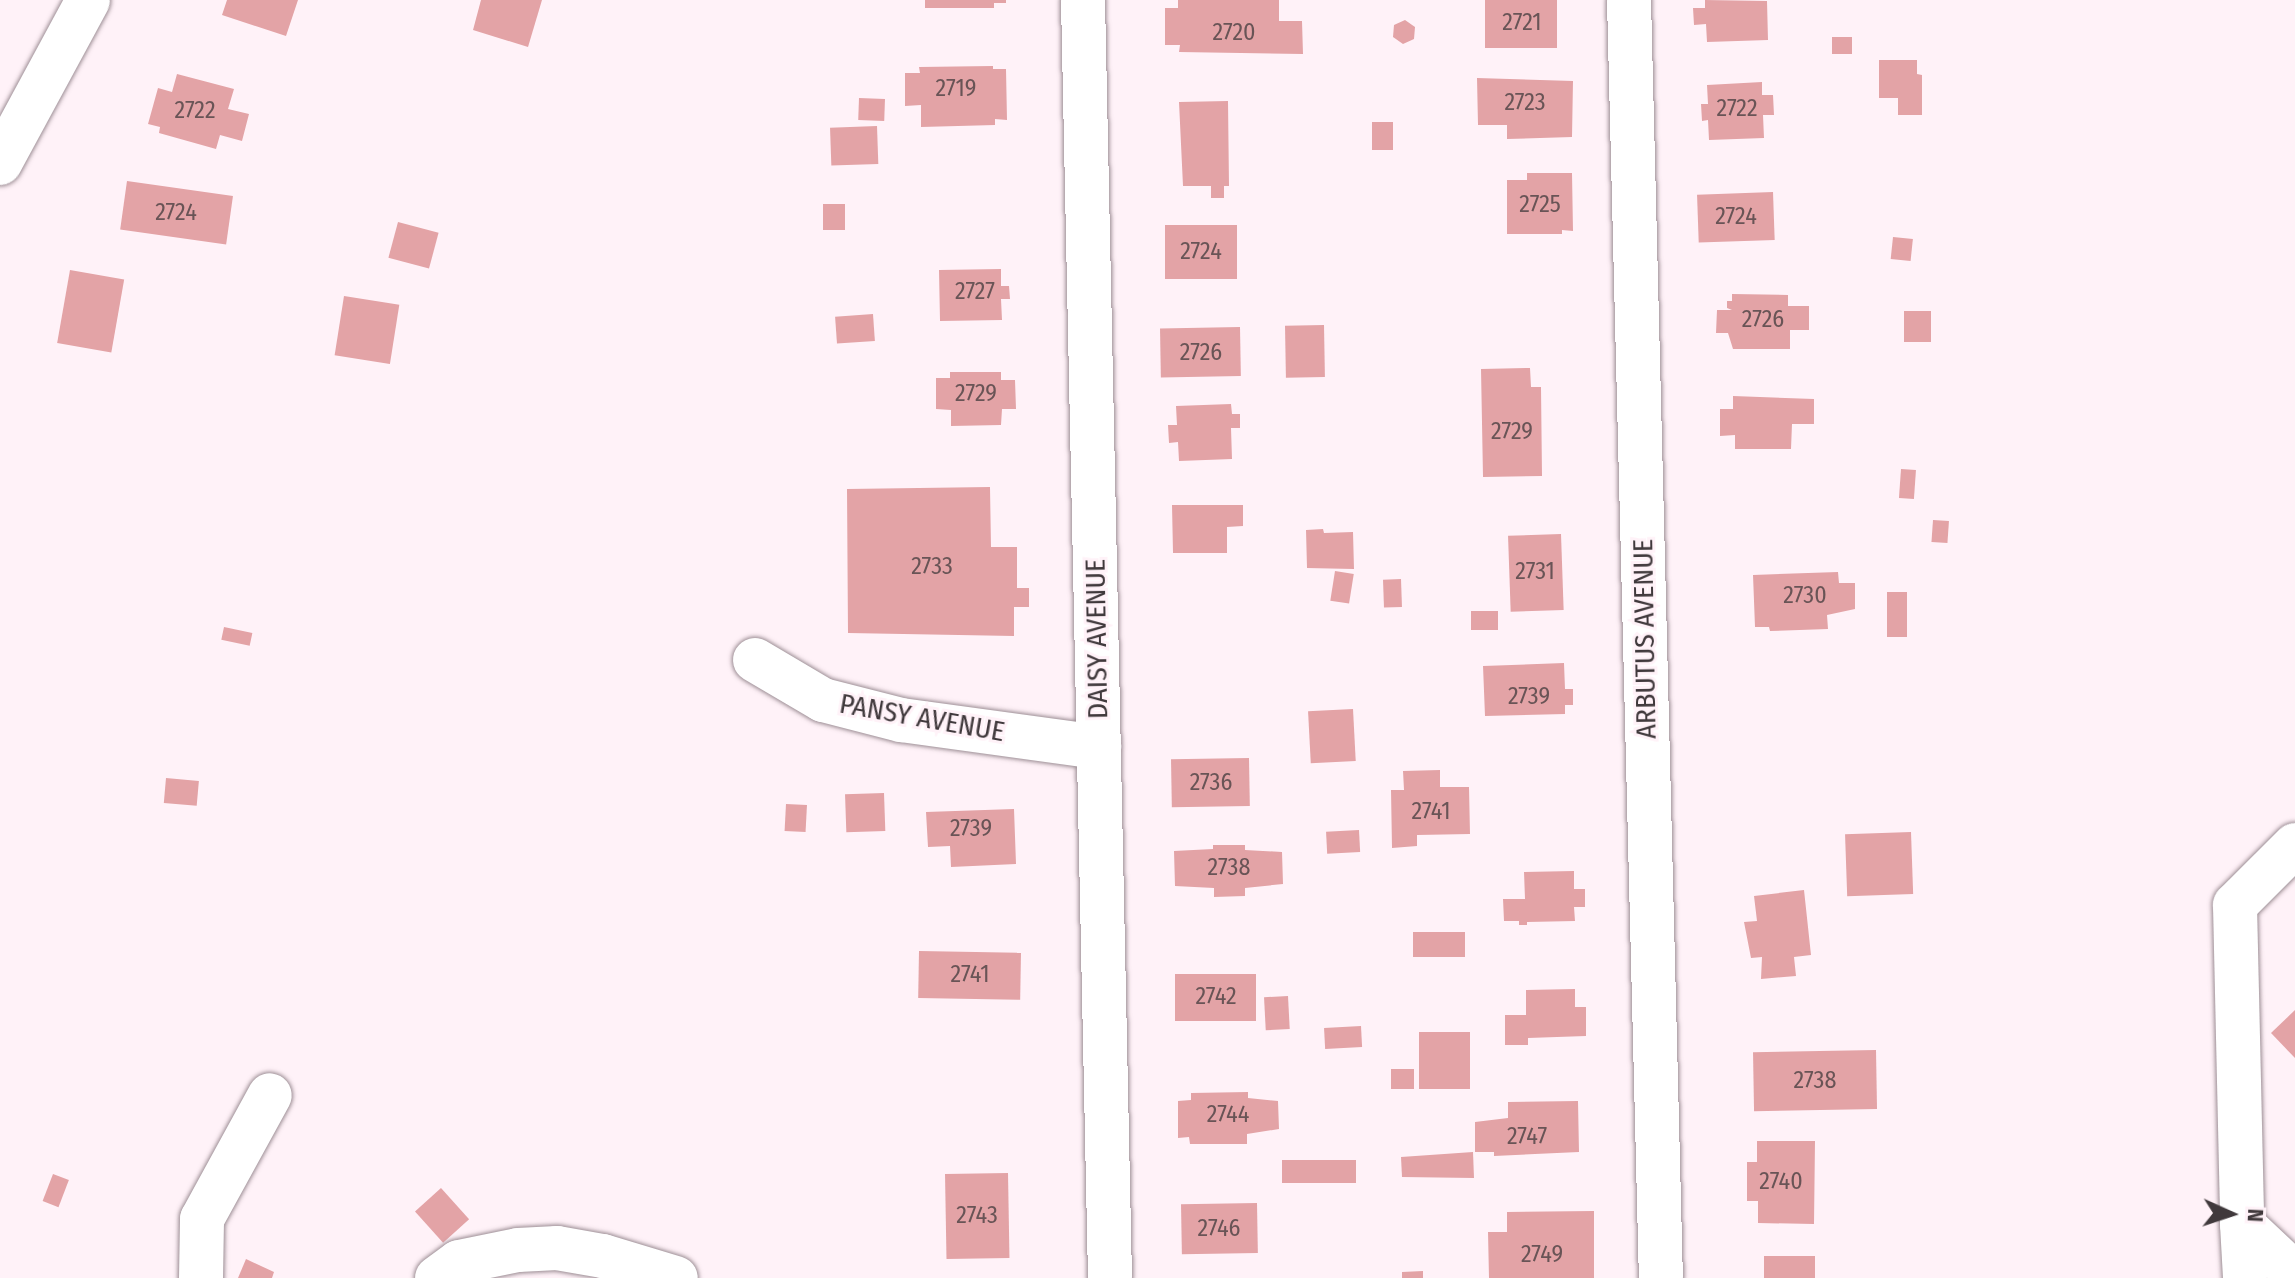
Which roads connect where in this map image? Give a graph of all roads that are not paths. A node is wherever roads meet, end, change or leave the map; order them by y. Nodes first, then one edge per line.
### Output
1 (88, 0) edge
2 (1083, 0) edge
3 (1629, 0) edge
4 (0, 163) edge
5 (755, 660) dead end
6 (1099, 747) junction
7 (2295, 845) edge
8 (270, 1095) dead end
9 (2242, 1224) junction
10 (2295, 1274) edge
11 (201, 1278) edge
12 (437, 1278) edge
13 (676, 1278) edge
14 (1110, 1278) edge
15 (1661, 1278) edge
16 (2245, 1278) edge

1 - 4 street
2 - 6 street, DAISY AVENUE
3 - 15 street, ARBUTUS AVENUE
5 - 6 street, PANSY AVENUE
6 - 14 street, DAISY AVENUE
7 - 9 street
8 - 11 street
9 - 10 street
9 - 16 street
12 - 13 street

